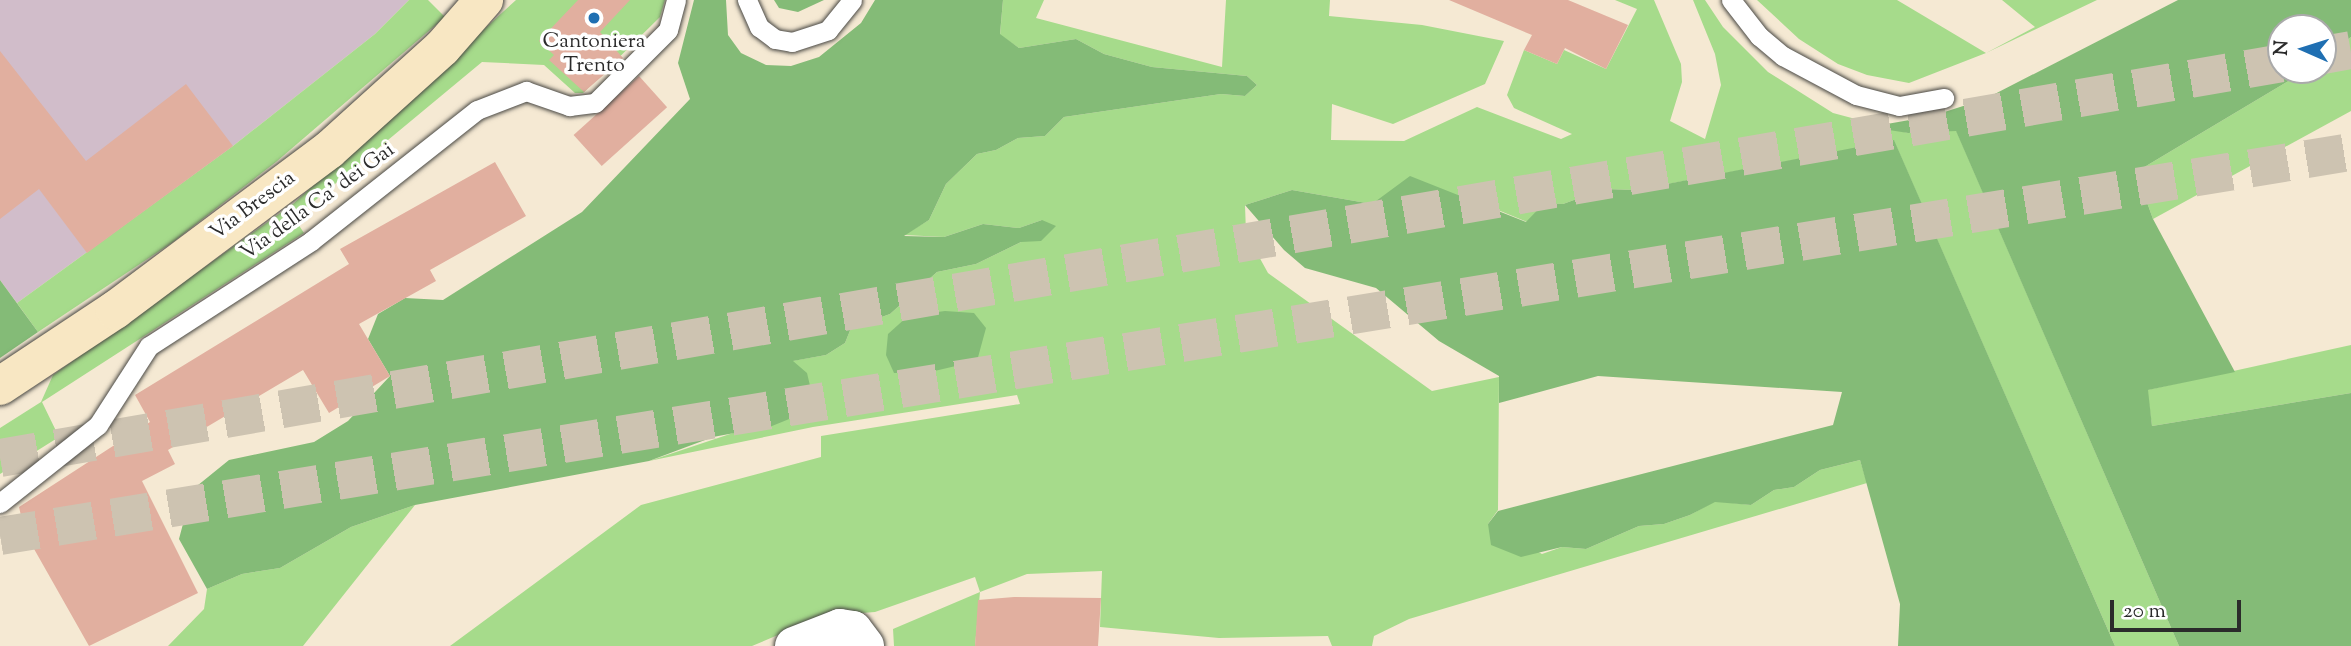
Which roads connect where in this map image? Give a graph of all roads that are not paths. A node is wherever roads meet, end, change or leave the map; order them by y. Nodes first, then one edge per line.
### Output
1 (484, 0) edge
2 (677, 0) edge
3 (747, 0) edge
4 (852, 0) edge
5 (1731, 0) edge
6 (1944, 98) dead end
7 (0, 387) edge
8 (0, 503) edge
9 (794, 646) edge
10 (865, 646) edge

1 - 7 street, Via Brescia
2 - 8 lane, Via della Ca' dei Gai
3 - 4 lane
5 - 6 lane
9 - 10 street

